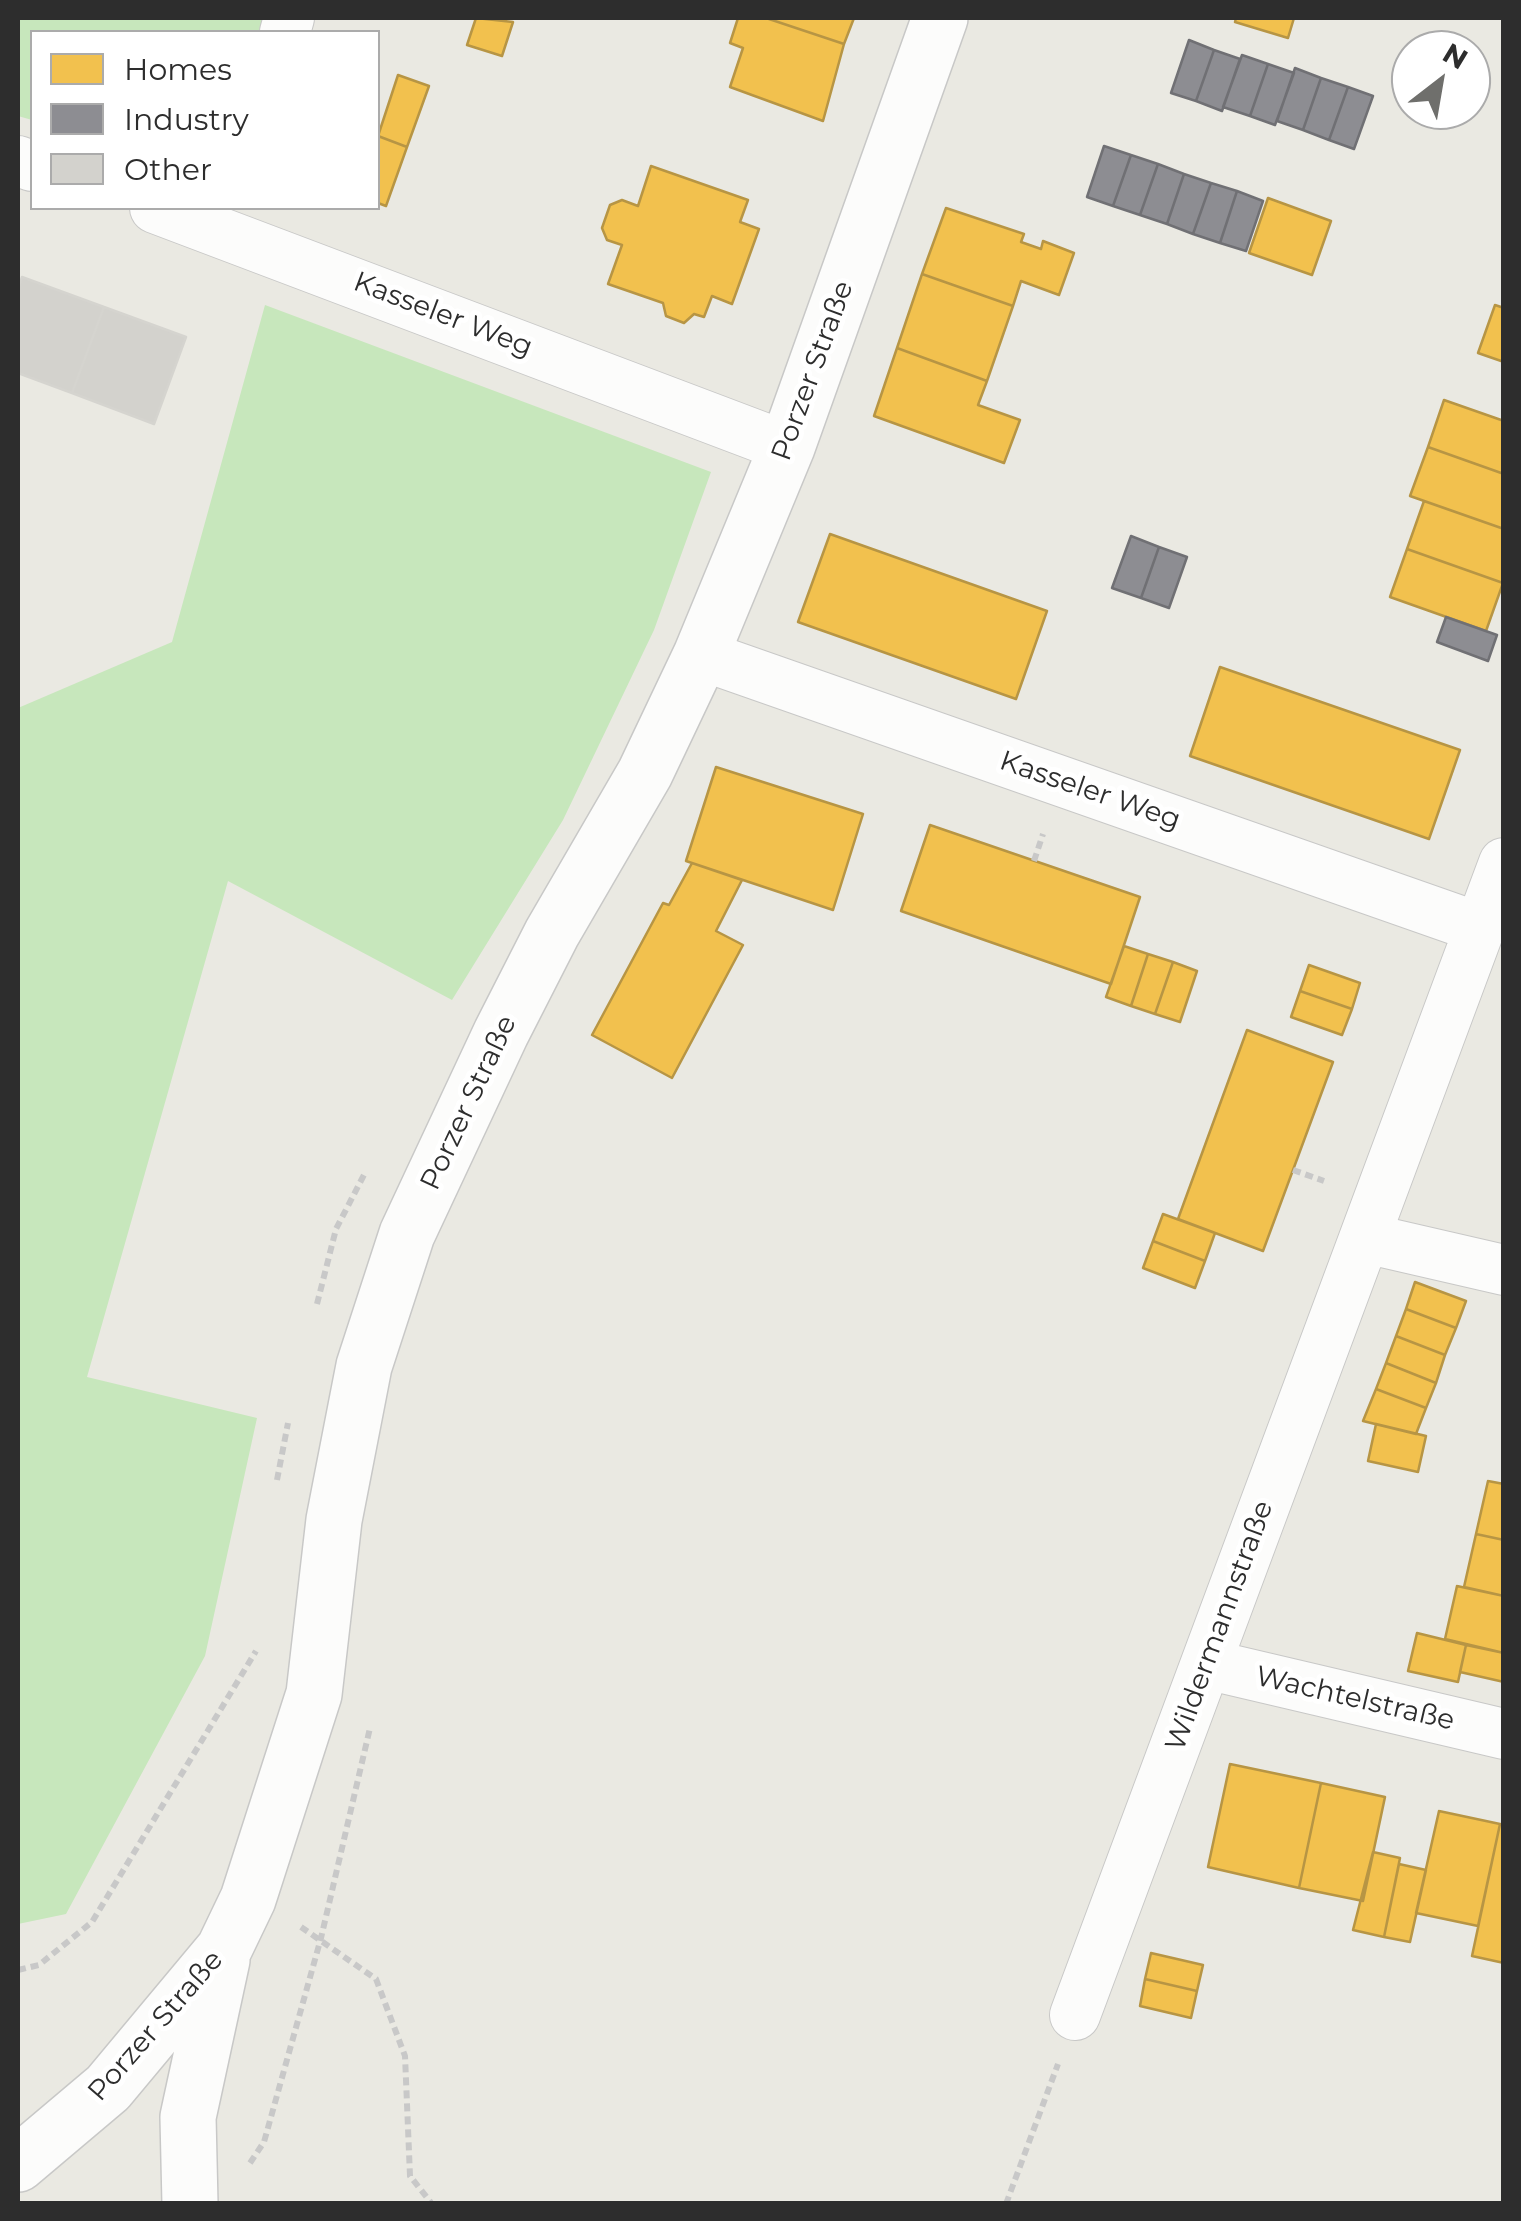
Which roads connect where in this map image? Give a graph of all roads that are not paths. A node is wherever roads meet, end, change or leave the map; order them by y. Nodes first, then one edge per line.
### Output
1 (940, 18) edge
2 (168, 210) edge
3 (235, 220) edge
4 (786, 447) junction
5 (701, 655) junction
6 (1504, 863) edge
7 (1480, 928) junction
8 (1364, 1238) junction
9 (1504, 1270) edge
10 (1206, 1664) junction
11 (1504, 1734) edge
12 (224, 1949) junction
13 (1076, 2014) road end
14 (18, 2164) edge
15 (18, 2195) edge
16 (189, 2198) edge
17 (26, 2204) edge

1 - 4 main road, Porzer Straße
2 - 3 street, Kasseler Weg
3 - 4 street, Kasseler Weg
4 - 5 main road, Porzer Straße
5 - 7 street, Kasseler Weg
5 - 12 main road, Porzer Straße
6 - 7 street, Wildermannstraße
7 - 8 street, Wildermannstraße
8 - 9 street
8 - 10 street, Wildermannstraße
10 - 11 street, Wachtelstraße
10 - 13 street, Wildermannstraße
12 - 14 main road, Porzer Straße
12 - 16 main road
15 - 17 main road

